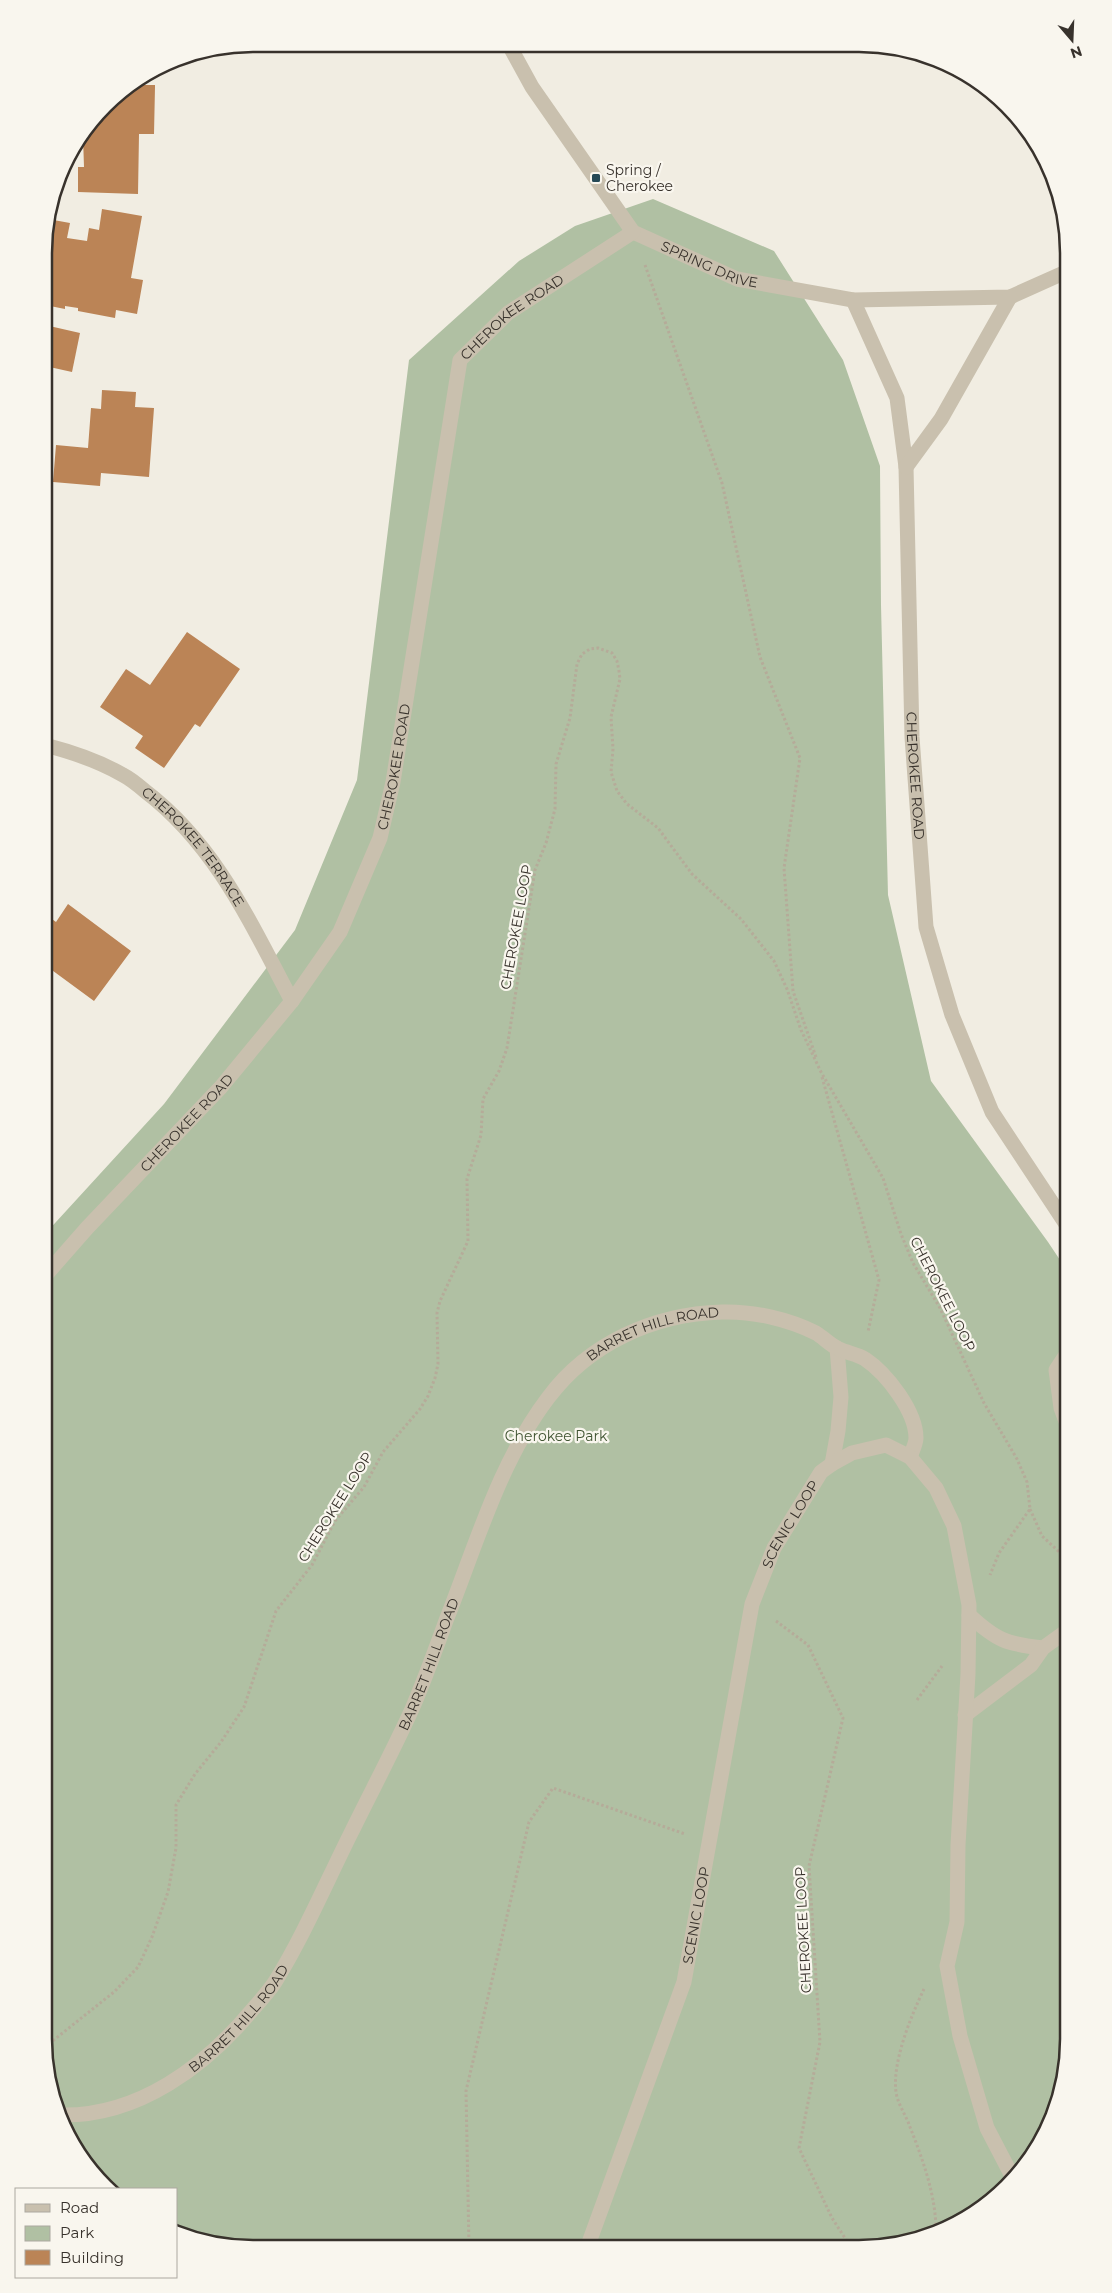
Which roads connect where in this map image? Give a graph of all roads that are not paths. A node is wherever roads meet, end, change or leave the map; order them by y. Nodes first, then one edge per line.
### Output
1 (513, 52) edge
2 (633, 232) junction
3 (1060, 275) edge
4 (1010, 297) junction
5 (853, 300) junction
6 (906, 467) junction
7 (52, 747) edge
8 (292, 1001) junction
9 (1060, 1215) edge
10 (52, 1267) edge
11 (837, 1348) junction
12 (1060, 1364) edge
13 (1060, 1395) edge
14 (910, 1457) junction
15 (832, 1464) junction
16 (969, 1610) junction
17 (1060, 1636) edge
18 (1044, 1648) junction
19 (966, 1715) junction
20 (67, 2114) edge
21 (1010, 2172) edge
22 (589, 2240) edge

1 - 2 street
2 - 5 street, SPRING DRIVE
2 - 8 street, CHEROKEE ROAD
3 - 4 street, SPRING DRIVE
4 - 5 street, SPRING DRIVE
4 - 6 street
5 - 6 street, CHEROKEE ROAD
6 - 9 street, CHEROKEE ROAD
7 - 8 street, CHEROKEE TERRACE
8 - 10 street, CHEROKEE ROAD
11 - 14 street, BARRET HILL ROAD
11 - 15 street
11 - 20 street, BARRET HILL ROAD
12 - 13 street
14 - 15 street, SCENIC LOOP
14 - 16 street, SCENIC LOOP
15 - 22 street, SCENIC LOOP
16 - 18 street
16 - 19 street, SCENIC LOOP
17 - 18 street
18 - 19 street
19 - 21 street, SCENIC LOOP

